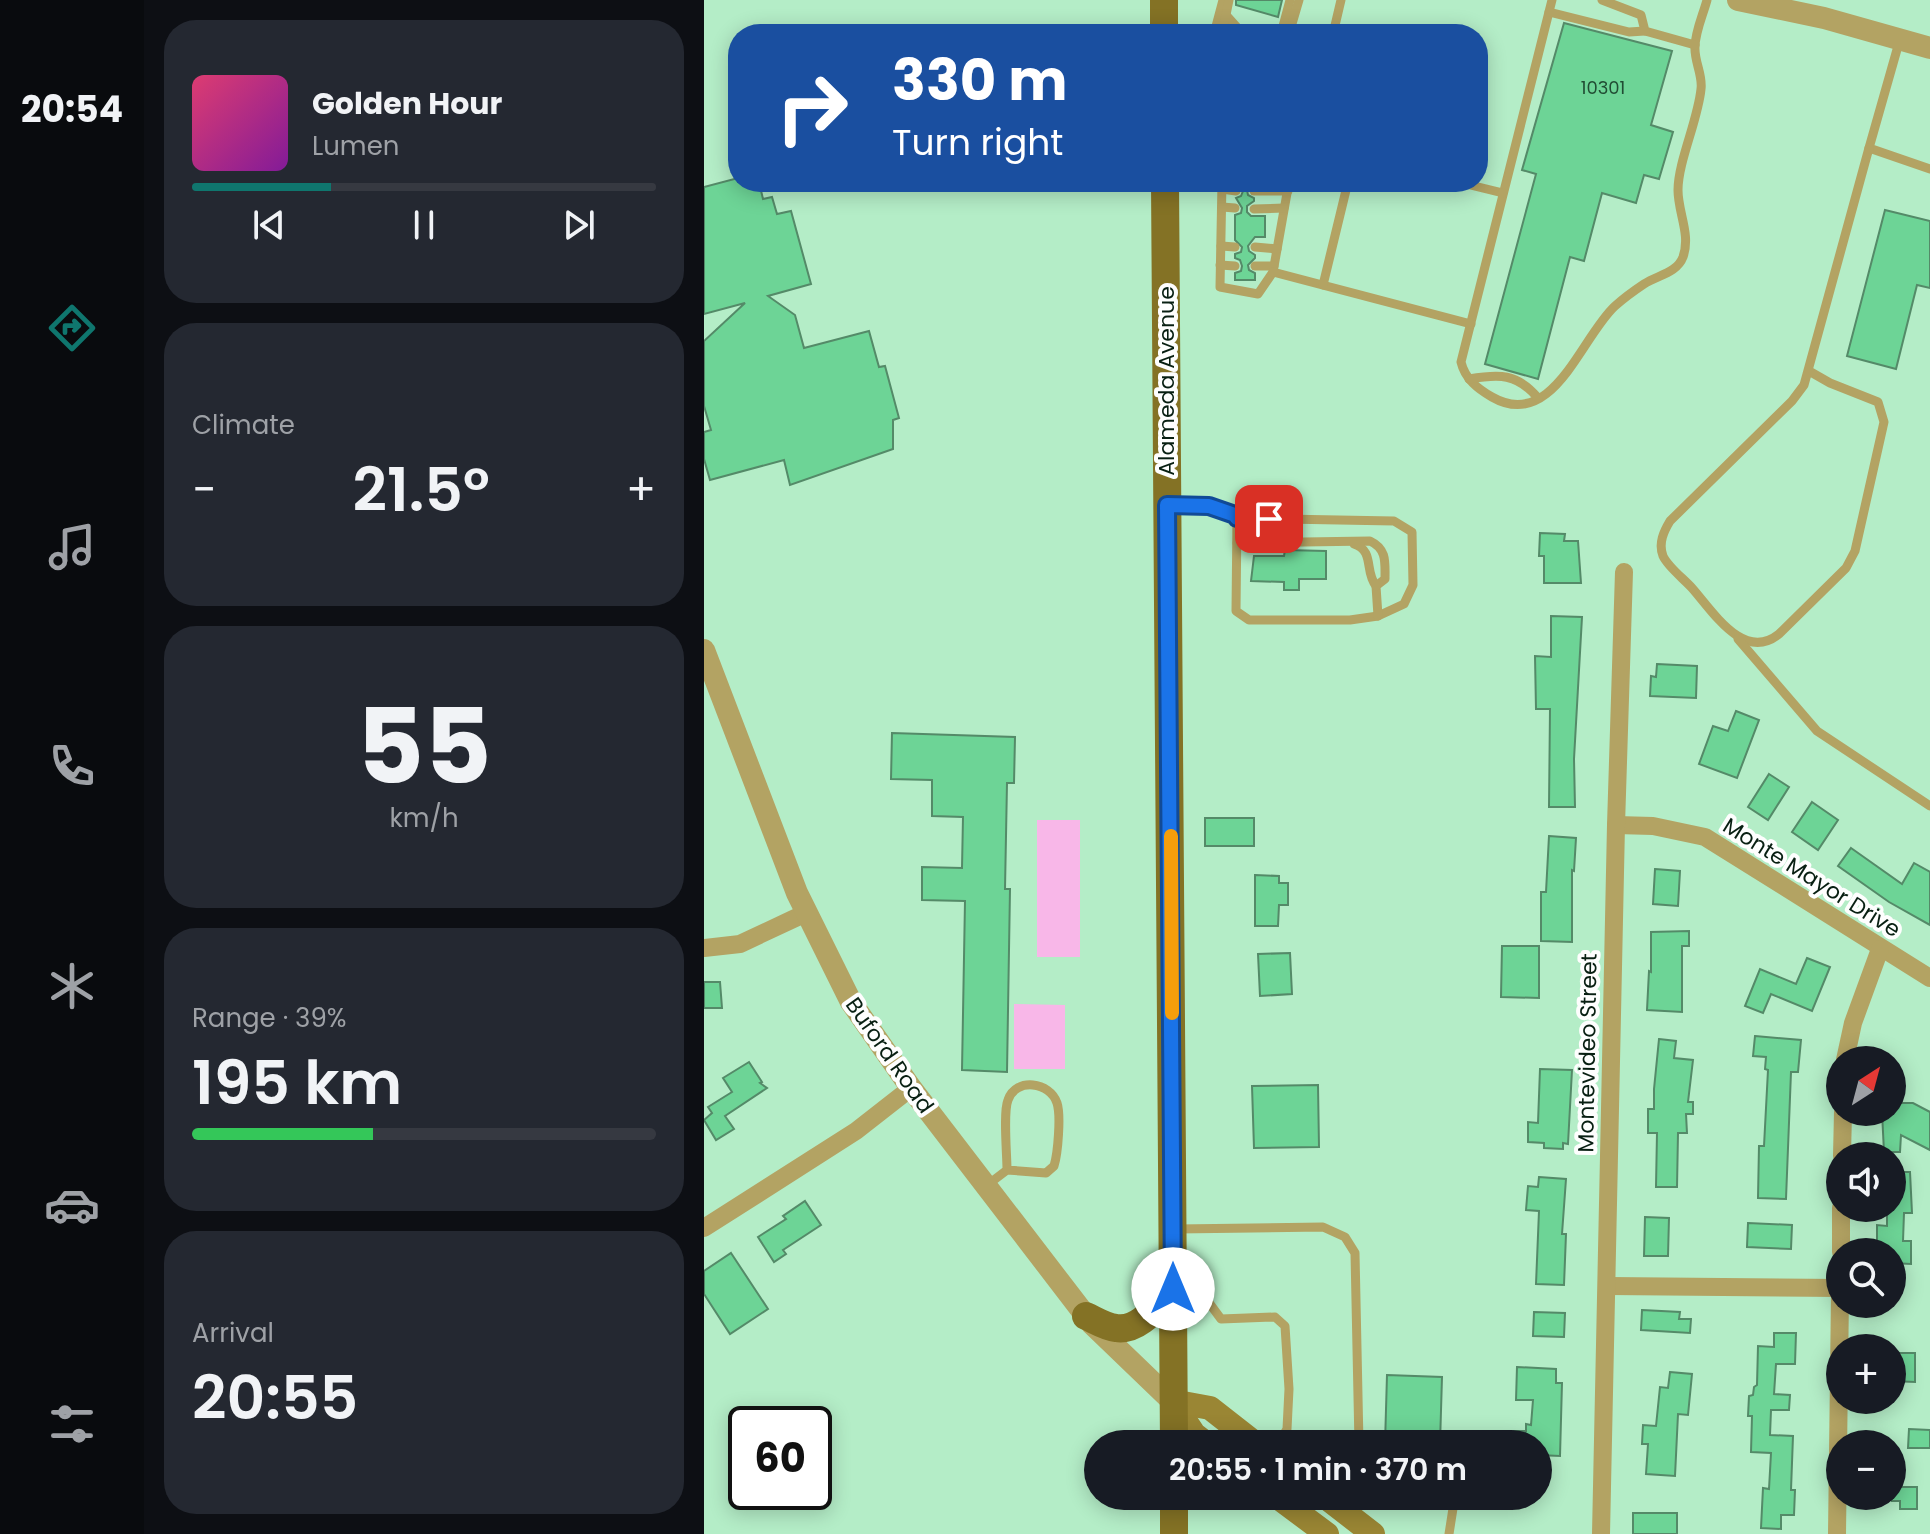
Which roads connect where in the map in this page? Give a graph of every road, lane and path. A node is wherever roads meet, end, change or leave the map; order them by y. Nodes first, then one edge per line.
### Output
1 (1164, 0) edge
2 (1226, 0) edge
3 (1290, 0) edge
4 (1299, 0) edge
5 (1341, 0) edge
6 (1552, 0) edge
7 (1602, 0) edge
8 (1707, 0) edge
9 (1738, 0) edge
10 (1549, 12) junction
11 (1226, 15) junction
12 (1164, 24) edge
13 (1218, 24) edge
14 (1224, 24) edge
15 (1234, 24) edge
16 (1284, 24) edge
17 (1292, 24) edge
18 (1335, 24) edge
19 (1645, 31) junction
20 (1900, 39) junction
21 (1695, 45) junction
22 (1930, 48) edge
23 (1869, 148) junction
24 (1930, 169) edge
25 (1488, 189) edge
26 (1165, 192) edge
27 (1222, 192) edge
28 (1287, 192) edge
29 (1346, 192) edge
30 (1503, 193) junction
31 (1222, 207) junction
32 (1235, 208) dead end
33 (1284, 208) junction
34 (1254, 209) dead end
35 (1221, 246) junction
36 (1235, 247) dead end
37 (1255, 247) dead end
38 (1277, 249) junction
39 (1220, 265) junction
40 (1235, 266) dead end
41 (1255, 266) dead end
42 (1273, 269) junction
43 (1323, 285) junction
44 (1471, 324) junction
45 (1809, 371) junction
46 (1469, 379) junction
47 (1538, 398) junction
48 (1167, 505) junction
49 (1237, 518) junction
50 (1347, 542) junction
51 (1237, 543) junction
52 (1624, 572) dead end
53 (1376, 586) junction
54 (1378, 616) junction
55 (1736, 637) junction
56 (704, 650) edge
57 (1930, 806) edge
58 (1616, 825) junction
59 (806, 913) junction
60 (704, 948) edge
61 (1880, 949) junction
62 (1930, 978) edge
63 (1848, 1046) edge
64 (911, 1088) junction
65 (1007, 1170) junction
66 (986, 1186) junction
67 (704, 1228) edge
68 (1173, 1229) junction
69 (1608, 1286) junction
70 (1826, 1288) edge
71 (1173, 1296) junction
72 (1086, 1316) junction
73 (1840, 1318) edge
74 (1172, 1401) junction
75 (1173, 1430) edge
76 (1191, 1430) edge
77 (1238, 1430) edge
78 (1286, 1430) edge
79 (1359, 1430) edge
80 (1183, 1510) edge
81 (1295, 1510) edge
82 (1347, 1510) edge
83 (1453, 1510) edge
84 (1174, 1530) edge
85 (1327, 1534) edge
86 (1373, 1534) edge
87 (1449, 1534) edge
88 (1601, 1534) edge
89 (1837, 1534) edge

1 - 12 main road
2 - 11 lane
2 - 13 lane
3 - 16 lane
4 - 17 lane
5 - 18 lane
6 - 10 lane
7 - 19 lane
8 - 21 lane
9 - 20 street
10 - 19 lane
10 - 30 lane
11 - 14 lane
11 - 15 lane
19 - 21 lane
20 - 22 street
20 - 23 lane
21 - 47 lane
23 - 24 lane
23 - 45 lane
25 - 30 lane
26 - 48 main road, Alameda Avenue
27 - 31 lane
28 - 33 lane
29 - 43 lane
30 - 44 lane
31 - 32 lane
31 - 35 lane
33 - 34 lane
33 - 38 lane
35 - 36 lane
35 - 39 lane
37 - 38 lane
38 - 42 lane
39 - 40 lane
39 - 42 lane
41 - 42 lane
42 - 43 lane
43 - 44 lane
44 - 46 lane
45 - 55 lane
45 - 55 lane
46 - 47 lane
46 - 47 lane
48 - 49 lane
48 - 68 main road, Alameda Avenue
49 - 51 lane
49 - 54 lane
50 - 51 lane
50 - 53 lane
50 - 53 lane
51 - 54 lane
52 - 58 street, Montevideo Street
53 - 54 lane
55 - 57 lane
56 - 59 street, Buford Road
58 - 61 street, Monte Mayor Drive
58 - 69 street, Montevideo Street
59 - 60 street
59 - 64 street, Buford Road
61 - 62 street, Monte Mayor Drive
61 - 63 street
64 - 66 street, Buford Road
64 - 67 street
65 - 65 lane
65 - 66 lane
66 - 72 street, Buford Road
68 - 71 main road, Alameda Avenue
68 - 79 lane
69 - 70 street
69 - 88 street, Montevideo Street
71 - 72 main road
71 - 74 main road, Alameda Avenue
71 - 78 lane
72 - 74 street, Buford Road
73 - 89 street
74 - 75 main road, Alameda Avenue
74 - 76 main road
74 - 77 main road
80 - 84 main road
81 - 85 main road
82 - 86 main road
83 - 87 lane

